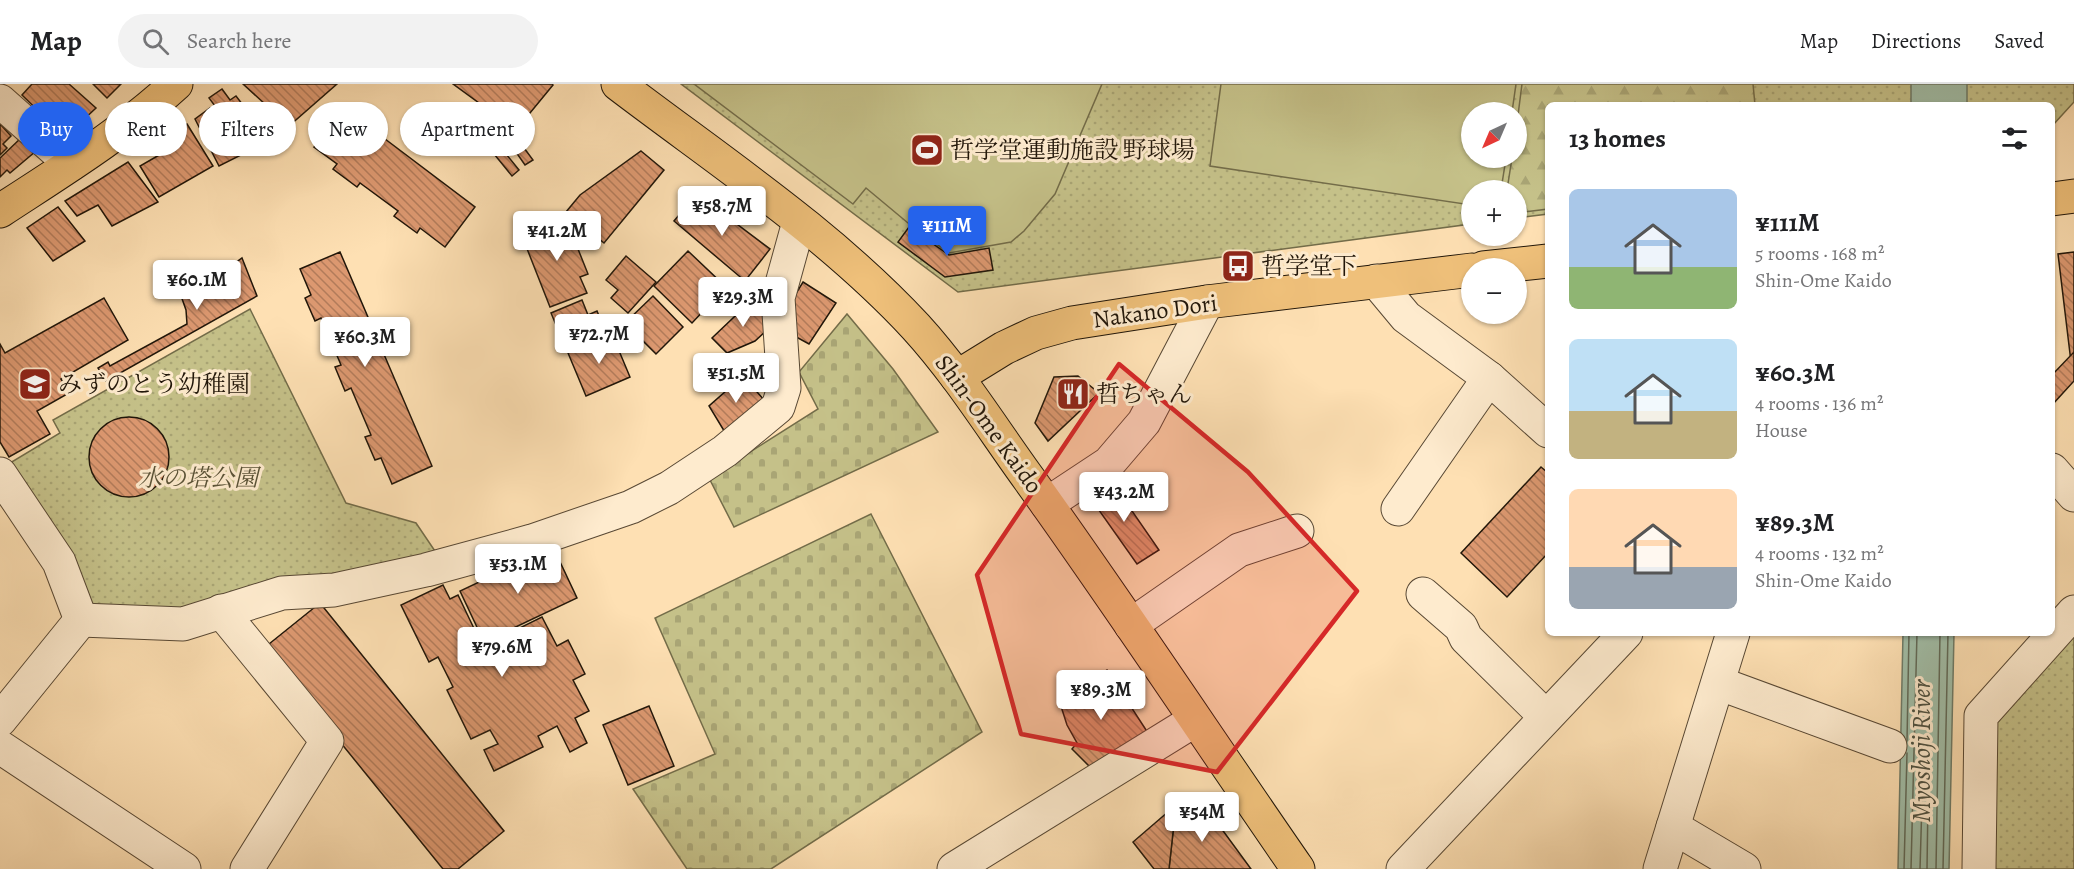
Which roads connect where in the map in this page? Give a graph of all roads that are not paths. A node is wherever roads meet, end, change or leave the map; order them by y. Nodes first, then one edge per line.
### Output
1 (176, 84) edge
2 (618, 84) edge
3 (0, 101) edge
4 (71, 164) junction
5 (2074, 196) edge
6 (2055, 199) edge
7 (0, 211) edge
8 (800, 222) junction
9 (1545, 261) edge
10 (1527, 263) edge
11 (1461, 271) edge
12 (1377, 281) junction
13 (1207, 302) junction
14 (957, 377) junction
15 (1489, 378) junction
16 (1545, 429) edge
17 (2055, 473) edge
18 (0, 474) edge
19 (2074, 495) edge
20 (1047, 504) junction
21 (1398, 508) dead end
22 (1297, 531) dead end
23 (1423, 594) dead end
24 (221, 611) junction
25 (2074, 612) edge
26 (81, 620) junction
27 (1131, 626) junction
28 (2055, 633) edge
29 (1623, 636) edge
30 (1732, 636) edge
31 (2053, 636) edge
32 (1718, 683) junction
33 (1546, 717) junction
34 (0, 720) edge
35 (1195, 720) junction
36 (1890, 746) dead end
37 (0, 747) edge
38 (1673, 827) junction
39 (184, 869) edge
40 (247, 869) edge
41 (954, 869) edge
42 (1298, 869) edge
43 (1402, 869) edge
44 (1660, 869) edge
45 (1744, 869) edge
46 (1979, 869) edge

1 - 4 main road
2 - 8 main road, Shin-Ome Kaido
3 - 4 street
4 - 7 main road
5 - 6 main road
8 - 14 main road, Shin-Ome Kaido
8 - 24 street
9 - 10 main road
11 - 12 main road, Nakano Dori
12 - 13 main road, Nakano Dori
12 - 15 street
13 - 14 main road, Nakano Dori
13 - 20 street
14 - 20 main road, Shin-Ome Kaido
15 - 16 street
15 - 21 street
17 - 19 street
18 - 26 street
20 - 27 main road, Shin-Ome Kaido
22 - 27 street
23 - 33 street
24 - 26 street
24 - 40 street
25 - 28 street
26 - 34 street
27 - 35 main road, Shin-Ome Kaido
29 - 33 street
30 - 32 street
31 - 46 street
32 - 36 street
32 - 38 street
33 - 43 street
35 - 41 street
35 - 42 main road, Shin-Ome Kaido
37 - 39 street
38 - 44 street
38 - 45 street

